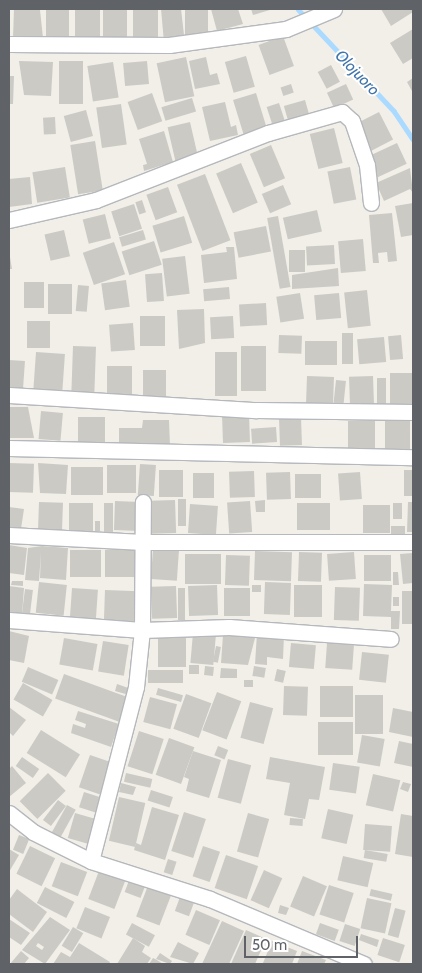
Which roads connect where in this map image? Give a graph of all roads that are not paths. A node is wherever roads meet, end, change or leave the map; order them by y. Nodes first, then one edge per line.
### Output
1 (334, 9) edge
2 (9, 44) edge
3 (371, 203) dead end
4 (9, 220) edge
5 (9, 395) edge
6 (413, 412) edge
7 (9, 448) edge
8 (413, 456) edge
9 (143, 502) dead end
10 (9, 535) edge
11 (143, 542) junction
12 (413, 542) edge
13 (9, 620) edge
14 (142, 630) junction
15 (391, 639) dead end
16 (9, 813) edge
17 (91, 861) junction
18 (354, 962) edge

1 - 2 street
3 - 4 street
5 - 6 street
7 - 8 street
9 - 11 street
10 - 11 street
11 - 12 street
11 - 14 street
13 - 14 street
14 - 15 street
14 - 17 street
16 - 17 street
17 - 18 street

